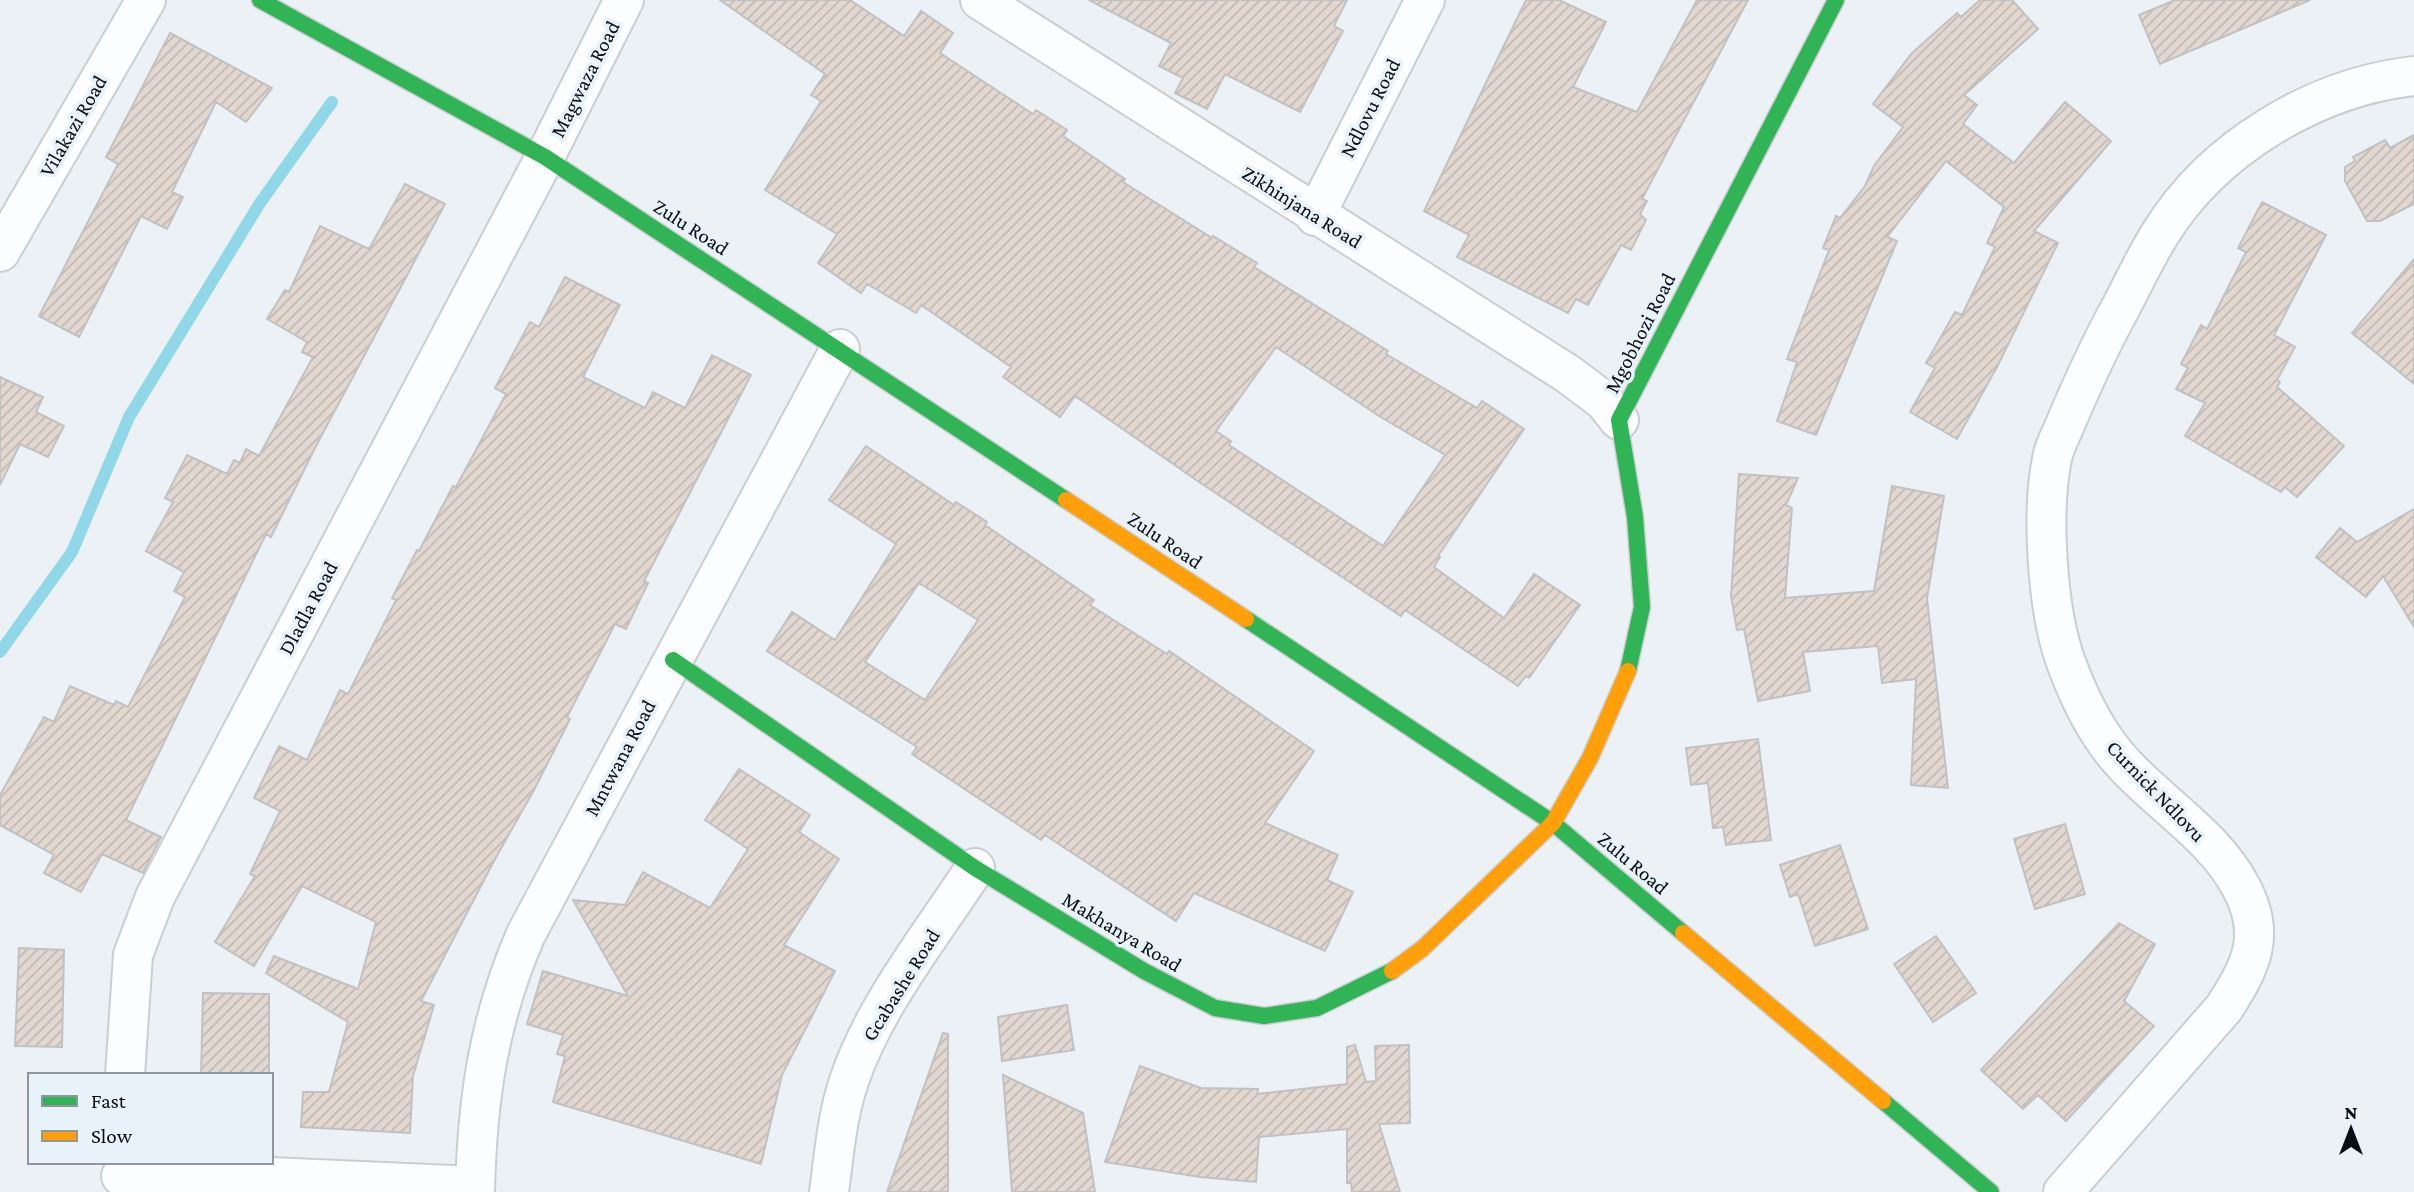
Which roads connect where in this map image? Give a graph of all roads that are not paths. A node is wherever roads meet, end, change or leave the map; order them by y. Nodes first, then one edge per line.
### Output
1 (146, 0) edge
2 (260, 0) edge
3 (624, 0) edge
4 (1425, 0) edge
5 (1836, 0) edge
6 (1003, 6) edge
7 (2414, 76) edge
8 (545, 157) junction
9 (1315, 216) junction
10 (0, 252) edge
11 (840, 349) junction
12 (1619, 420) junction
13 (673, 660) junction
14 (1553, 823) junction
15 (975, 868) junction
16 (125, 1073) edge
17 (121, 1177) edge
18 (475, 1189) edge
19 (830, 1192) edge
20 (1991, 1192) edge
21 (2063, 1192) edge

1 - 10 street, Vilakazi Road
2 - 8 street, Zulu Road
3 - 8 street, Magwaza Road
4 - 9 street, Ndlovu Road
5 - 12 street, Mgobhozi Road
6 - 9 street, Zikhinjana Road
7 - 21 street, Curnick Ndlovu
8 - 11 street, Zulu Road
8 - 16 street, Dladla Road
9 - 12 street, Zikhinjana Road
11 - 13 street, Mntwana Road
11 - 14 street, Zulu Road
12 - 14 street, Mgobhozi Road
13 - 15 street, Makhanya Road
13 - 18 street, Mntwana Road
14 - 15 street, Makhanya Road
14 - 20 street, Zulu Road
15 - 19 street, Gcabashe Road
17 - 18 street

